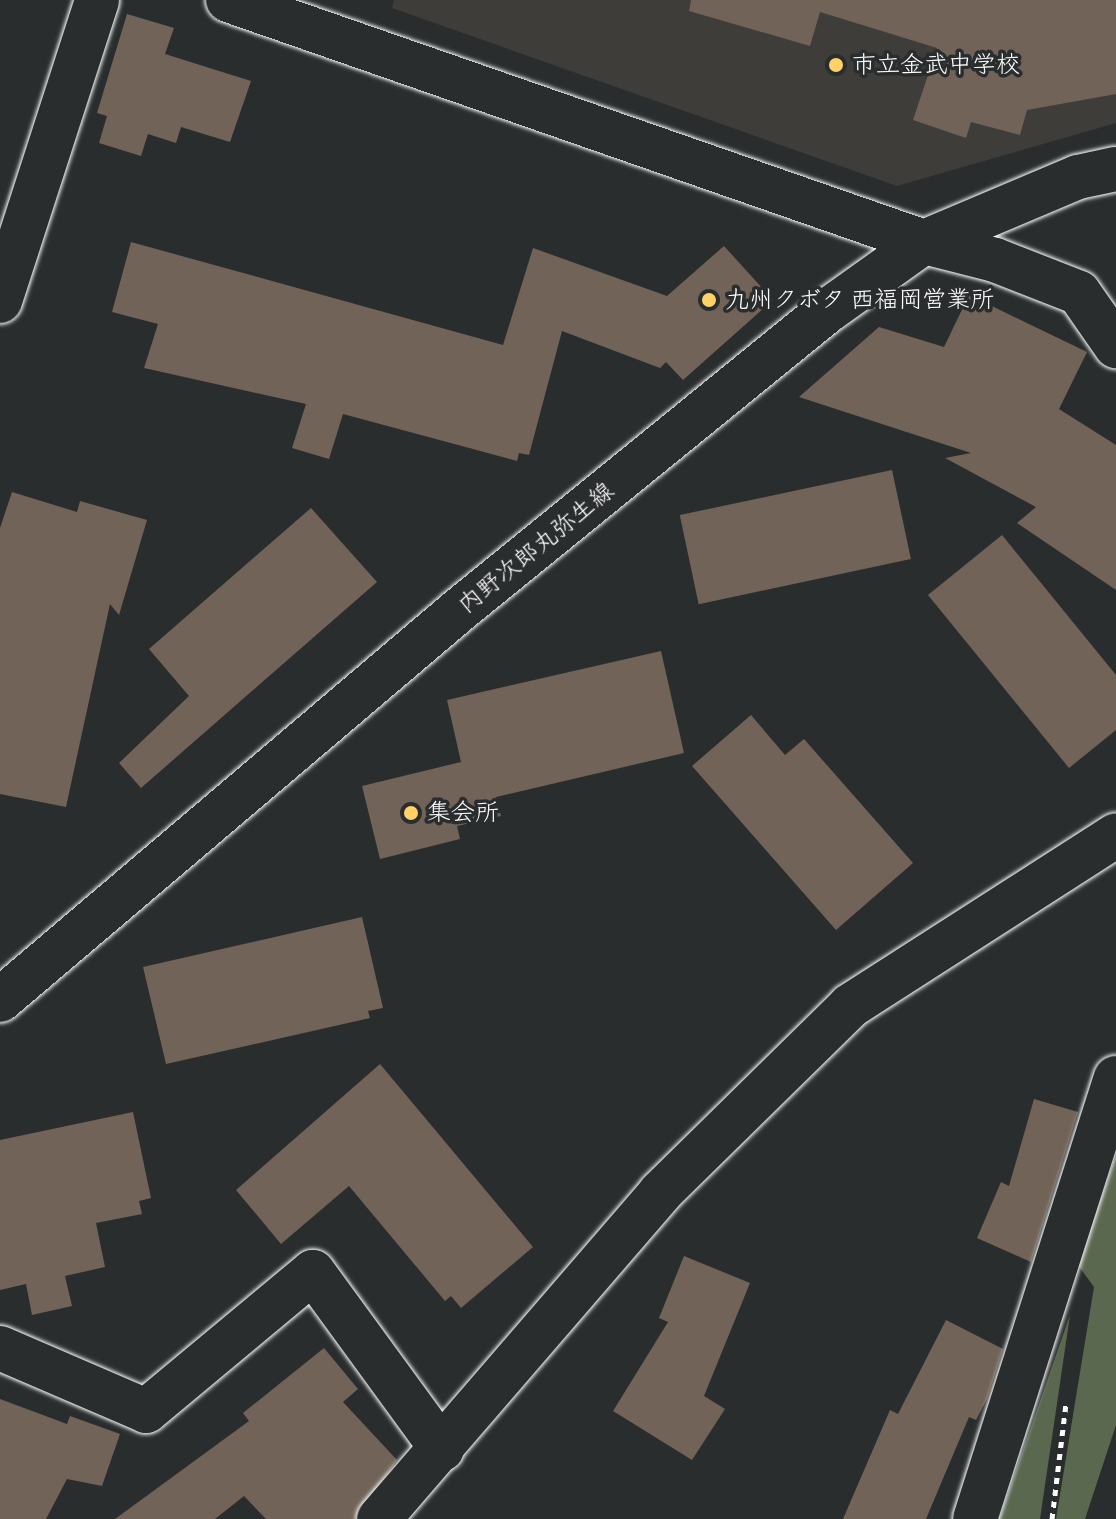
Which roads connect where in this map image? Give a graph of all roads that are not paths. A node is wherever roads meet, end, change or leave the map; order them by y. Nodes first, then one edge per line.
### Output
1 (97, 0) edge
2 (228, 0) edge
3 (1116, 169) edge
4 (924, 242) junction
5 (0, 301) edge
6 (1116, 346) edge
7 (1116, 835) edge
8 (0, 1000) edge
9 (1116, 1078) edge
10 (0, 1348) edge
11 (442, 1449) junction
12 (379, 1519) edge
13 (975, 1519) edge

1 - 5 street
2 - 4 street
3 - 4 street, 内野次郎丸弥生線
4 - 6 street
4 - 8 street, 内野次郎丸弥生線
7 - 11 street
9 - 13 street
10 - 11 street
11 - 12 street

